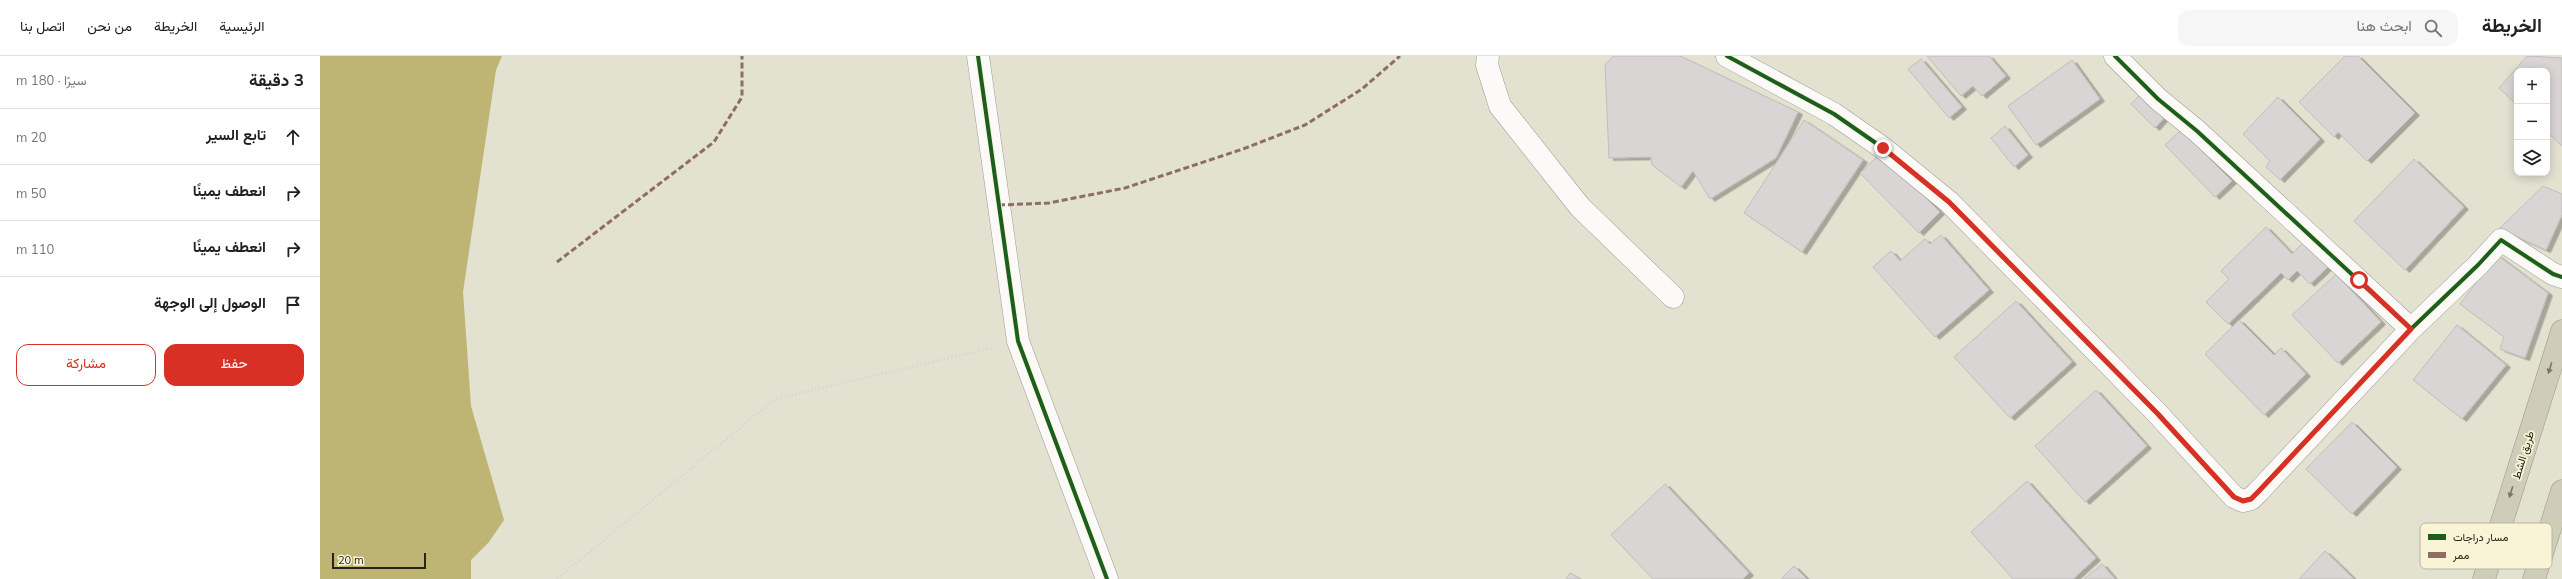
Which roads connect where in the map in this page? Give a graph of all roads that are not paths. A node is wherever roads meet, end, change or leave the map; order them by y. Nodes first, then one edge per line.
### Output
1 (978, 56) edge
2 (1488, 56) edge
3 (1727, 56) edge
4 (2115, 56) edge
5 (2562, 277) edge
6 (1673, 297) dead end
7 (2411, 329) junction
8 (2562, 331) edge
9 (2562, 491) edge
10 (2502, 523) edge
11 (2552, 523) edge
12 (2487, 569) edge
13 (2537, 569) edge
14 (1107, 579) edge
15 (2484, 579) edge
16 (2534, 579) edge

1 - 14 street
2 - 6 street
3 - 7 street
4 - 7 street
5 - 7 street
8 -> 10 highway, طريق الشط
9 - 11 highway
12 -> 15 highway, طريق الشط
13 - 16 highway

